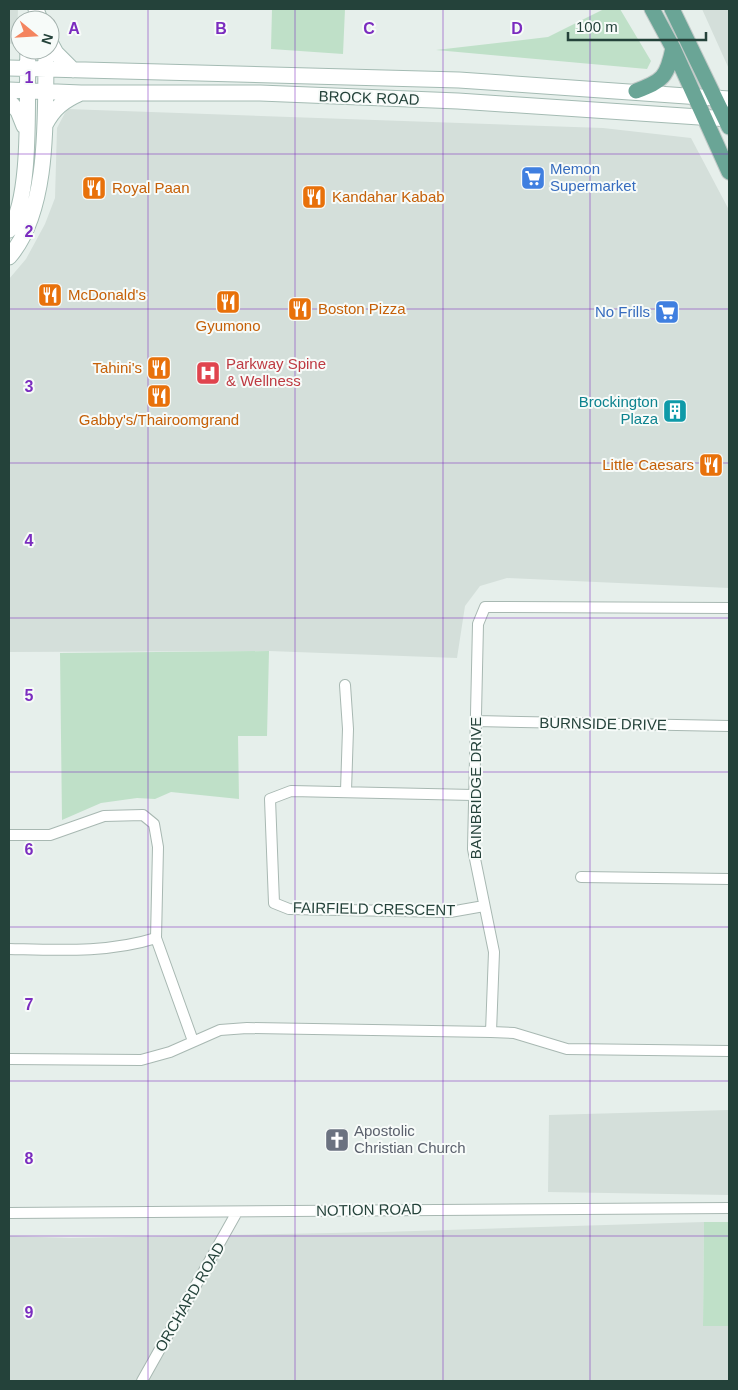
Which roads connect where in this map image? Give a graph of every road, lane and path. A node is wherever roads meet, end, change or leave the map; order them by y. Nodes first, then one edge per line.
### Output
1 (652, 9) edge
2 (672, 9) edge
3 (673, 48) junction
4 (60, 57) edge
5 (33, 60) edge
6 (37, 60) edge
7 (41, 60) edge
8 (9, 68) edge
9 (37, 68) junction
10 (73, 70) junction
11 (261, 74) junction
12 (9, 90) edge
13 (26, 90) junction
14 (46, 91) junction
15 (636, 92) junction
16 (81, 93) junction
17 (260, 93) junction
18 (695, 97) junction
19 (723, 99) edge
20 (9, 101) edge
21 (704, 118) junction
22 (728, 122) edge
23 (44, 129) junction
24 (27, 137) junction
25 (729, 172) edge
26 (9, 230) edge
27 (9, 257) edge
28 (729, 608) edge
29 (345, 685) dead end
30 (476, 722) junction
31 (729, 726) edge
32 (346, 791) junction
33 (473, 796) junction
34 (9, 835) edge
35 (581, 877) dead end
36 (729, 879) edge
37 (484, 906) junction
38 (156, 938) junction
39 (9, 949) edge
40 (491, 1032) junction
41 (193, 1042) junction
42 (729, 1051) edge
43 (9, 1059) edge
44 (729, 1208) edge
45 (237, 1212) junction
46 (9, 1213) edge
47 (142, 1381) edge

1 - 3 main road
2 - 19 main road
3 - 15 main road
3 - 18 main road
4 - 10 main road
5 - 9 main road
6 - 9 main road
7 - 9 main road
8 - 9 main road, BROCK ROAD
9 - 10 main road, BROCK ROAD
9 - 13 main road
9 - 14 main road
10 - 11 main road, BROCK ROAD
11 - 15 main road, BROCK ROAD
11 - 17 main road
12 - 13 main road, BROCK ROAD
13 - 14 main road, BROCK ROAD
13 - 24 main road
14 - 16 main road, BROCK ROAD
14 - 23 main road
15 - 18 main road, BROCK ROAD
16 - 17 main road, BROCK ROAD
16 - 23 main road
17 - 21 main road, BROCK ROAD
18 - 19 main road, BROCK ROAD
18 - 21 main road
19 - 22 main road
20 - 24 main road
21 - 22 main road, BROCK ROAD
21 - 25 main road
23 - 27 main road
24 - 26 main road
28 - 30 street, BAINBRIDGE DRIVE
29 - 32 street
30 - 31 street, BURNSIDE DRIVE
30 - 33 street, BAINBRIDGE DRIVE
32 - 33 street, FAIRFIELD CRESCENT
32 - 37 street, FAIRFIELD CRESCENT
33 - 37 street, BAINBRIDGE DRIVE
34 - 38 street
35 - 36 street
37 - 40 street, BAINBRIDGE DRIVE
38 - 39 street
38 - 41 street
40 - 41 street
40 - 42 street
41 - 43 street
44 - 45 street, NOTION ROAD
45 - 46 street, NOTION ROAD
45 - 47 street, ORCHARD ROAD

